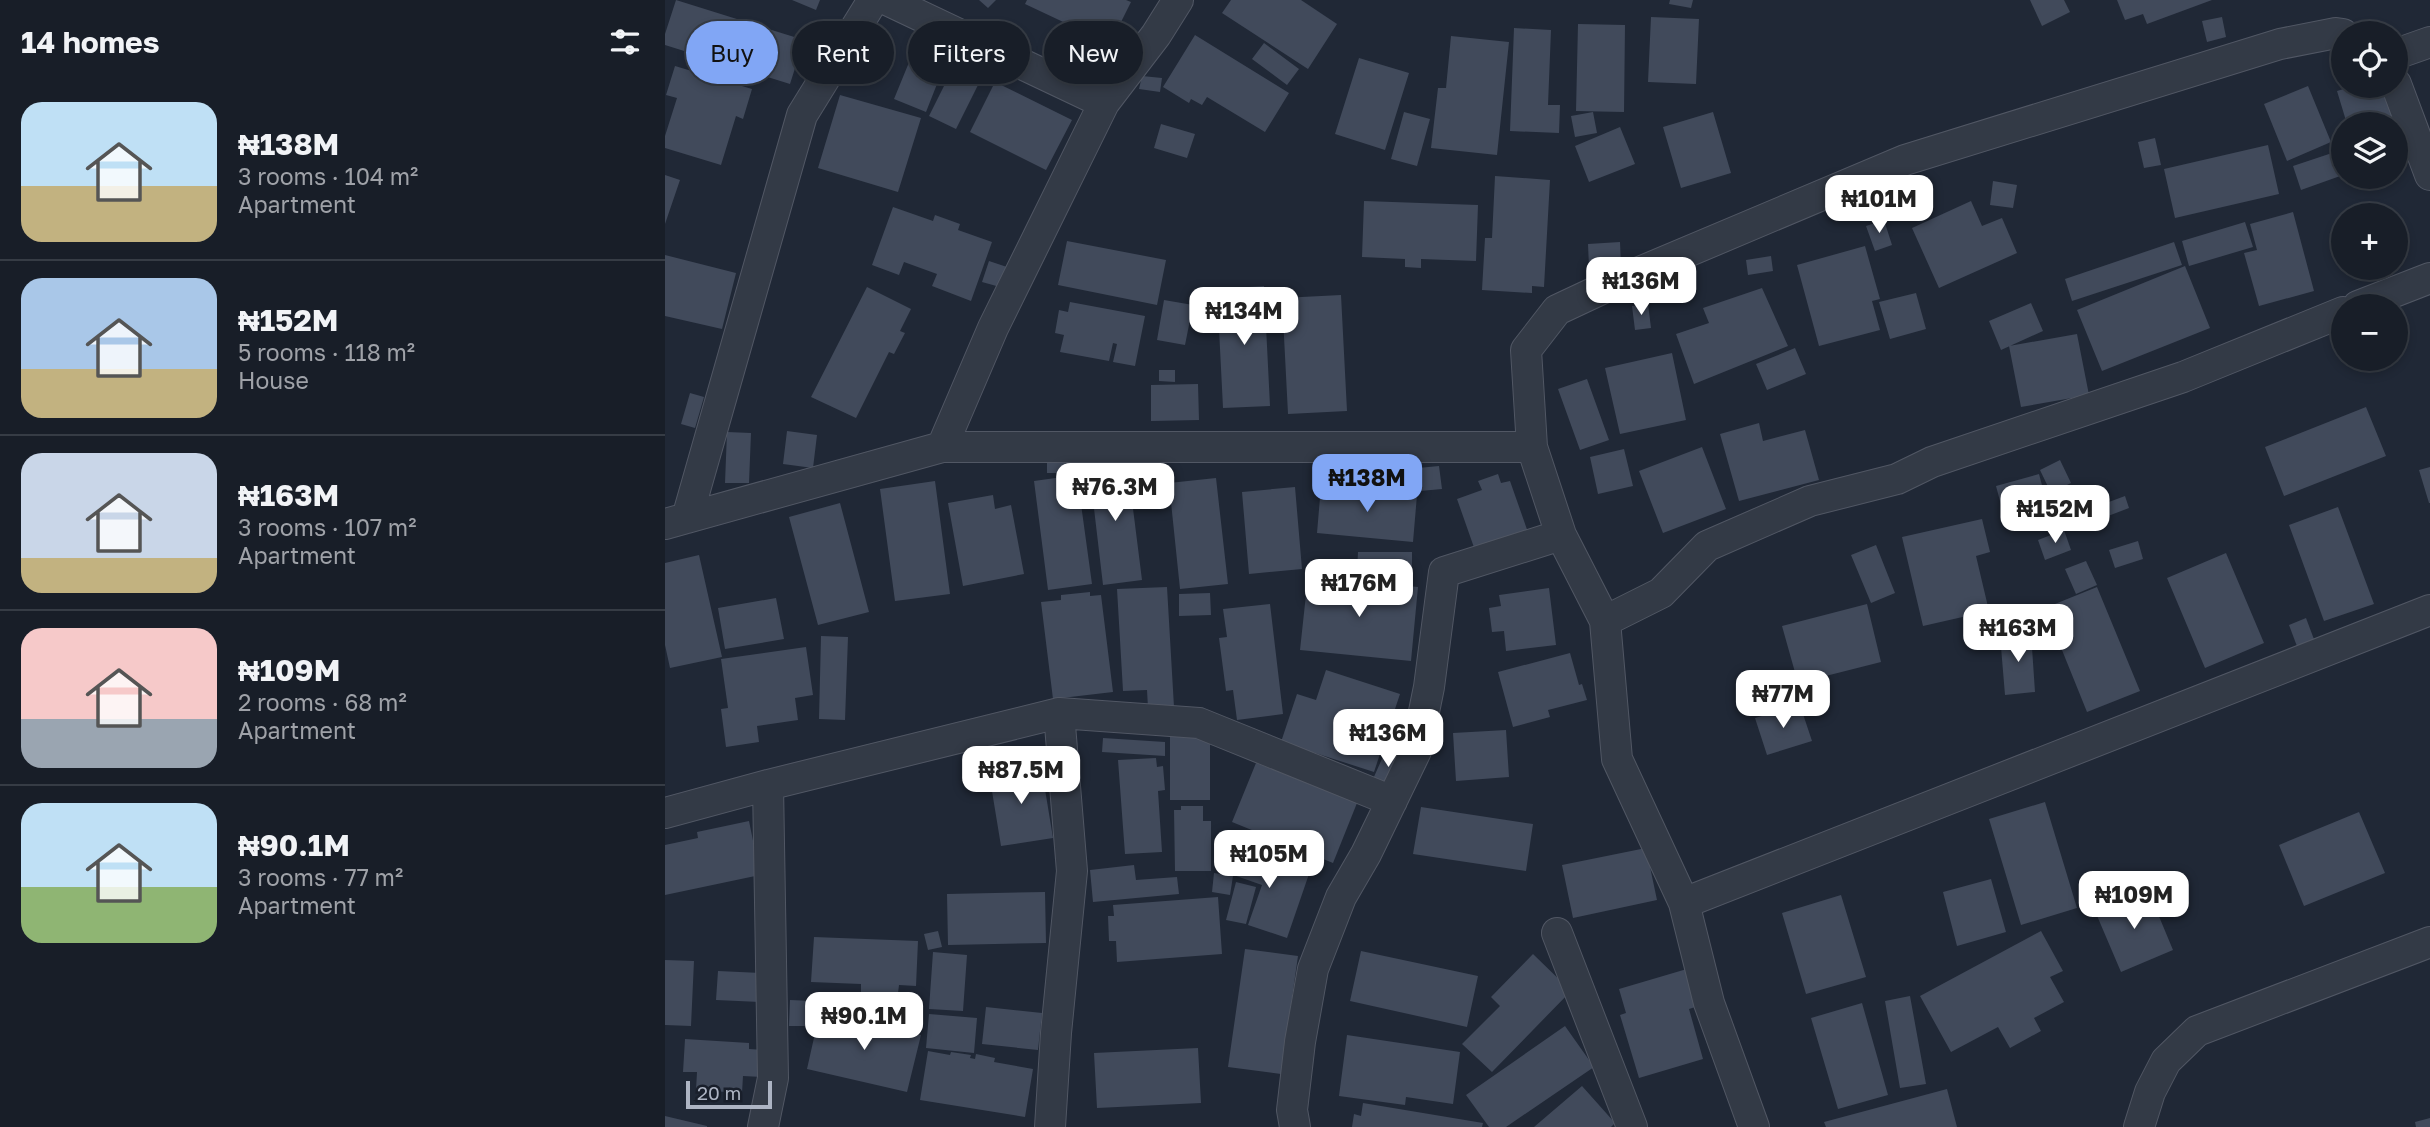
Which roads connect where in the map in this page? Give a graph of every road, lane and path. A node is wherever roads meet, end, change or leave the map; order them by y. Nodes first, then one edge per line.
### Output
1 (873, 0) edge
2 (887, 0) edge
3 (1178, 0) edge
4 (2331, 34) edge
5 (2430, 42) edge
6 (2408, 50) edge
7 (2401, 98) edge
8 (1104, 103) junction
9 (2430, 175) edge
10 (2430, 278) edge
11 (2389, 294) edge
12 (2331, 317) edge
13 (941, 447) junction
14 (1532, 447) junction
15 (676, 521) edge
16 (1561, 535) junction
17 (2430, 610) edge
18 (1605, 621) junction
19 (1059, 713) junction
20 (768, 785) junction
21 (1392, 801) junction
22 (665, 813) edge
23 (1683, 903) junction
24 (1557, 933) dead end
25 (2430, 942) edge
26 (763, 1127) edge
27 (1049, 1127) edge
28 (1295, 1127) edge
29 (1632, 1127) edge
30 (1754, 1127) edge
31 (2139, 1127) edge

1 - 15 street
2 - 8 street
3 - 8 street
4 - 14 street
5 - 6 street
7 - 9 street
8 - 13 street
10 - 11 street
12 - 18 street
13 - 14 street
13 - 15 street
14 - 16 street
16 - 18 street
16 - 21 street
17 - 23 street
18 - 23 street
19 - 20 street
19 - 21 street
19 - 27 street
20 - 22 street
20 - 26 street
21 - 28 street
23 - 30 street
24 - 29 street
25 - 31 street

